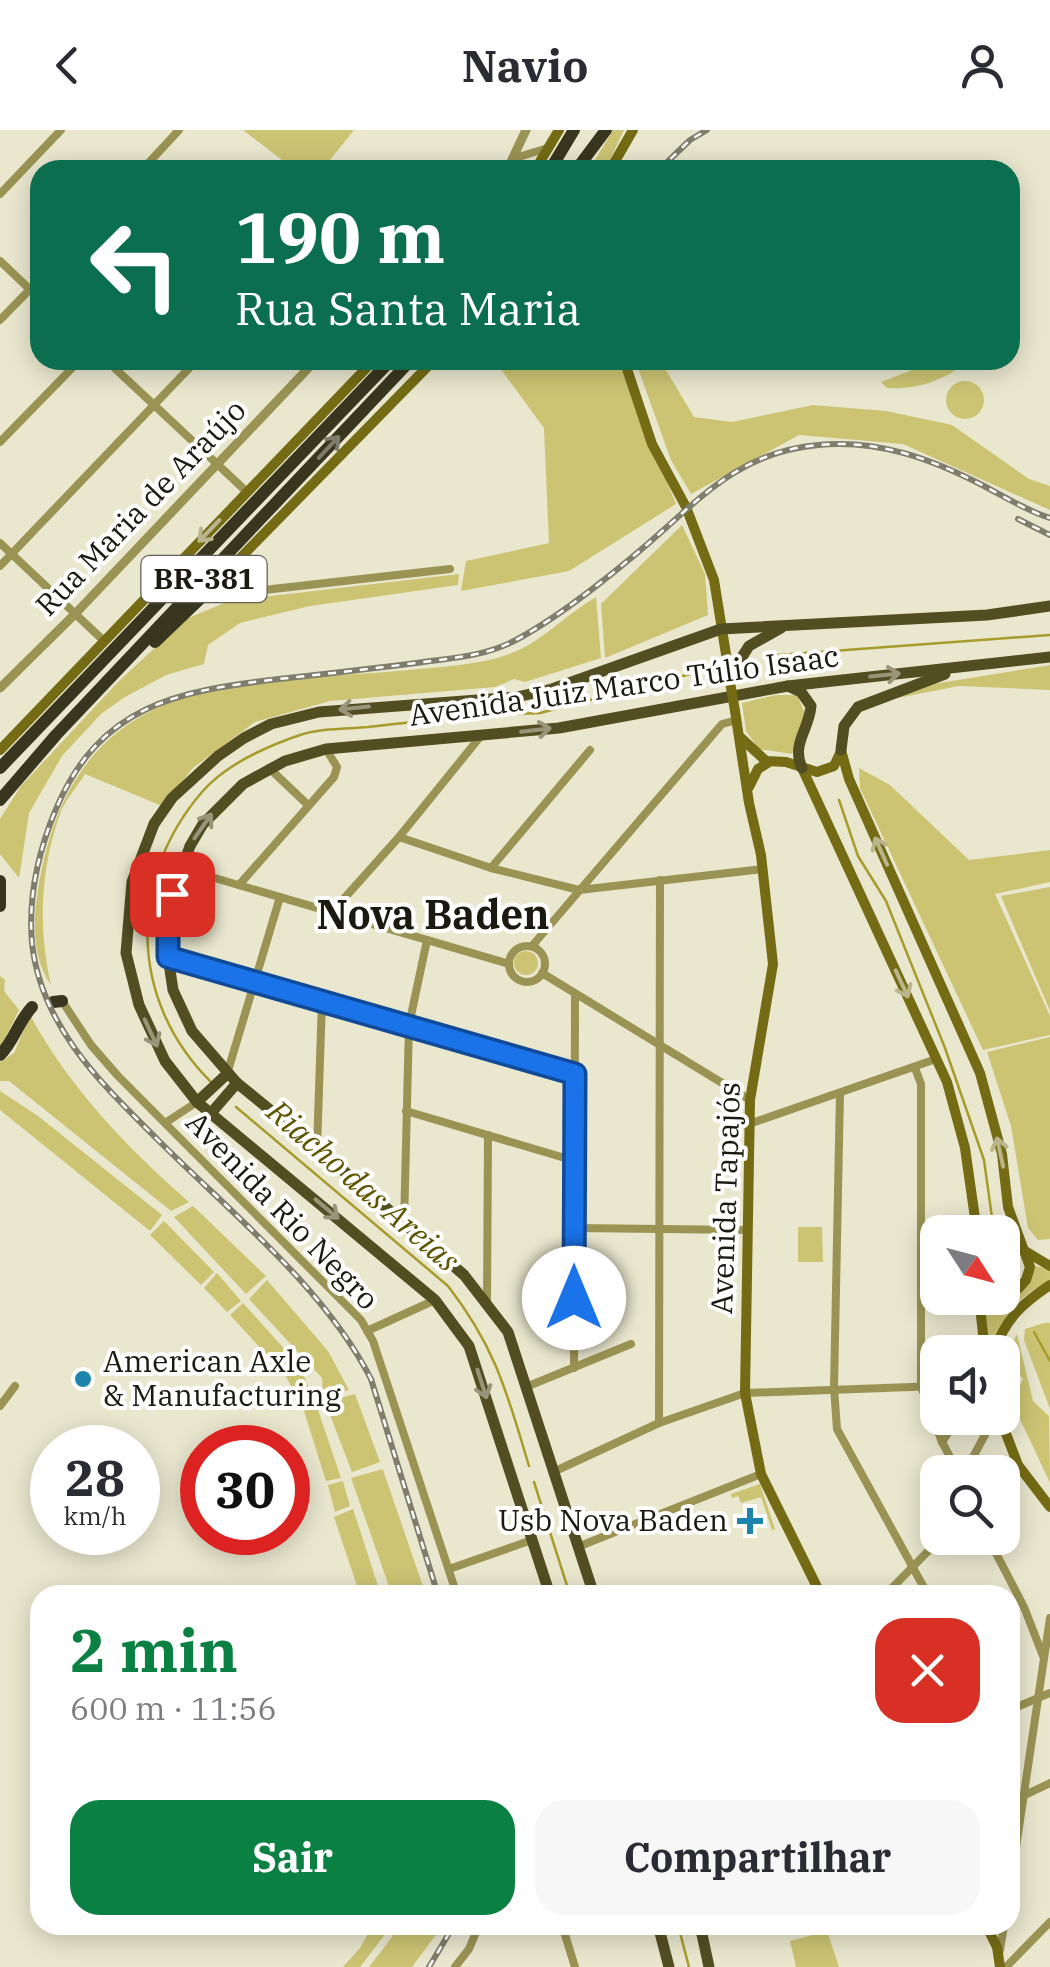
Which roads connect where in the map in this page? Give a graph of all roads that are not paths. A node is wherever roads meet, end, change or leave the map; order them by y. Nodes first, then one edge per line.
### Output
1 (61, 130) edge
2 (179, 130) edge
3 (526, 130) edge
4 (559, 130) edge
5 (574, 130) edge
6 (606, 130) edge
7 (633, 130) edge
8 (550, 140) edge
9 (512, 159) joint
10 (32, 160) edge
11 (151, 160) edge
12 (556, 160) edge
13 (584, 160) edge
14 (616, 160) edge
15 (30, 163) edge
16 (0, 194) edge
17 (0, 261) edge
18 (30, 289) joint
19 (0, 320) edge
20 (70, 370) edge
21 (117, 370) edge
22 (188, 370) edge
23 (306, 370) edge
24 (364, 370) edge
25 (382, 370) edge
26 (403, 370) edge
27 (424, 370) edge
28 (627, 370) edge
29 (156, 405) junction
30 (0, 442) edge
31 (217, 464) junction
32 (247, 492) junction
33 (0, 542) edge
34 (12, 554) junction
35 (0, 566) edge
36 (450, 569) dead end
37 (202, 597) junction
38 (1050, 606) edge
39 (75, 614) junction
40 (789, 625) junction
41 (720, 629) junction
42 (104, 641) junction
43 (1050, 657) edge
44 (971, 666) junction
45 (88, 674) junction
46 (730, 679) junction
47 (788, 686) junction
48 (0, 688) edge
49 (73, 718) junction
50 (737, 721) junction
51 (480, 737) junction
52 (326, 748) junction
53 (590, 750) dead end
54 (841, 750) junction
55 (0, 754) edge
56 (768, 762) junction
57 (0, 768) edge
58 (269, 768) junction
59 (802, 768) junction
60 (0, 800) edge
61 (749, 803) junction
62 (308, 806) junction
63 (399, 837) junction
64 (491, 868) junction
65 (763, 869) junction
66 (201, 874) dead end
67 (660, 880) junction
68 (0, 881) edge
69 (239, 885) junction
70 (580, 890) junction
71 (280, 896) junction
72 (0, 906) edge
73 (332, 912) junction
74 (427, 940) junction
75 (532, 946) junction
76 (168, 957) junction
77 (509, 964) junction
78 (542, 973) junction
79 (254, 982) junction
80 (576, 995) junction
81 (58, 1001) dead end
82 (322, 1001) junction
83 (32, 1007) dead end
84 (409, 1025) junction
85 (660, 1046) junction
86 (0, 1055) edge
87 (936, 1059) junction
88 (915, 1068) junction
89 (575, 1074) junction
90 (232, 1078) junction
91 (840, 1093) junction
92 (750, 1100) junction
93 (198, 1102) junction
94 (406, 1111) junction
95 (212, 1112) junction
96 (166, 1123) junction
97 (750, 1124) junction
98 (488, 1135) junction
99 (318, 1148) junction
100 (574, 1161) junction
101 (974, 1215) edge
102 (1010, 1215) edge
103 (404, 1224) junction
104 (574, 1228) junction
105 (660, 1230) junction
106 (748, 1230) junction
107 (1020, 1247) joint
108 (1050, 1266) edge
109 (1050, 1285) edge
110 (1020, 1287) edge
111 (436, 1300) junction
112 (487, 1303) junction
113 (367, 1330) junction
114 (921, 1335) edge
115 (1001, 1335) edge
116 (631, 1344) dead end
117 (574, 1368) junction
118 (14, 1386) dead end
119 (920, 1386) edge
120 (526, 1387) junction
121 (834, 1388) junction
122 (746, 1393) junction
123 (0, 1406) edge
124 (659, 1422) junction
125 (939, 1435) edge
126 (947, 1435) edge
127 (1005, 1435) edge
128 (942, 1442) junction
129 (951, 1455) edge
130 (552, 1472) junction
131 (761, 1474) junction
132 (1050, 1507) edge
133 (532, 1540) junction
134 (580, 1546) junction
135 (925, 1555) edge
136 (997, 1555) edge
137 (914, 1566) junction
138 (449, 1568) junction
139 (454, 1585) edge
140 (547, 1585) edge
141 (591, 1585) edge
142 (816, 1585) edge
143 (896, 1585) edge
144 (923, 1585) edge
145 (1013, 1585) edge
146 (1020, 1599) edge
147 (1050, 1618) edge
148 (1044, 1660) junction
149 (1050, 1693) edge
150 (1040, 1698) junction
151 (1020, 1706) edge
152 (1050, 1784) edge
153 (1026, 1794) junction
154 (1020, 1829) edge
155 (1050, 1922) edge
156 (475, 1935) edge
157 (565, 1935) edge
158 (661, 1935) edge
159 (702, 1935) edge
160 (990, 1935) edge
161 (1003, 1935) edge
162 (1002, 1964) edge
163 (456, 1967) edge
164 (575, 1967) edge
165 (669, 1967) edge
166 (710, 1967) edge

1 - 10 street
2 - 11 street
3 - 9 street
4 - 8 main road
5 - 12 highway
6 - 13 highway
7 - 14 main road
8 - 9 street
15 - 16 street
17 - 18 street
18 - 19 street
20 - 30 street
21 - 29 street
22 - 29 street
23 - 31 street, Rua Maria de Araújo
24 - 32 main road, BR-381
25 - 45 highway, BR-381
49 -> 26 highway, BR-381
27 - 37 main road, BR-381
28 - 41 main road
29 - 31 street
29 - 34 street
31 - 32 street
31 - 39 street, Rua Maria de Araújo
32 -> 42 main road, BR-381
33 - 34 street
34 - 35 street
34 - 39 street
36 - 37 street
37 - 49 highway
38 - 40 main road, Avenida Juiz Marco Túlio Isaac
39 - 42 street
39 - 48 street, Rua Maria de Araújo
40 - 41 main road, Avenida Juiz Marco Túlio Isaac
40 - 46 main road
41 - 46 main road
41 -> 93 main road, Avenida Juiz Marco Túlio Isaac
42 - 55 main road, BR-381
43 - 44 main road, Avenida Juiz Marco Túlio Isaac
47 -> 44 main road, Avenida Juiz Marco Túlio Isaac
44 - 54 main road
45 - 55 highway
45 - 57 highway, BR-381
46 - 50 main road, Avenida Tapajós, bridge
51 -> 47 main road, Avenida Juiz Marco Túlio Isaac
47 - 59 main road
49 - 60 highway, BR-381
50 - 56 main road
50 - 61 main road, Avenida Tapajós
50 - 70 street
51 - 52 main road, Avenida Juiz Marco Túlio Isaac
51 - 63 street
52 - 58 main road, Avenida Juiz Marco Túlio Isaac
52 - 62 street
53 - 64 street
54 - 59 main road
102 -> 54 main road
56 - 59 main road
56 - 61 main road
58 - 62 street
76 -> 58 main road, Avenida Juiz Marco Túlio Isaac
59 -> 87 main road
61 - 65 main road, Avenida Tapajós
62 - 69 street
63 - 64 street
63 - 73 street
64 - 70 street
65 - 67 street
65 - 92 main road, Avenida Tapajós
66 - 69 street
67 - 70 street
67 - 85 street
68 - 72 highway
69 - 71 street
70 - 75 street
71 - 73 street
71 - 79 street
73 - 74 street
74 - 77 street
74 - 84 street
75 - 77 street
75 - 78 street
76 - 79 street
76 - 90 main road, Avenida Juiz Marco Túlio Isaac
77 - 78 street
78 - 80 street
79 - 82 street
79 - 90 street
80 - 85 street
80 - 89 street
81 - 96 street, Avenida Rio Negro
82 - 84 street
82 - 99 street
83 - 86 highway
84 - 89 street
84 - 94 street
85 - 92 street
85 - 105 street
87 - 88 street
87 - 101 main road
88 - 91 street
88 - 114 street
89 - 100 street
90 - 93 main road
90 - 95 main road
90 - 99 main road, Avenida Juiz Marco Túlio Isaac
91 - 97 street
91 - 121 street
92 - 97 main road, Avenida Tapajós
93 - 95 main road, Avenida Juiz Marco Túlio Isaac
93 - 96 street
94 - 98 street
94 - 103 street
95 -> 111 main road, Avenida Juiz Marco Túlio Isaac
96 - 113 street, Avenida Rio Negro
97 - 106 main road, Avenida Tapajós
98 - 100 street
98 - 112 street
99 - 103 main road, Avenida Juiz Marco Túlio Isaac
100 - 104 street
103 - 112 main road, Avenida Juiz Marco Túlio Isaac
104 - 105 street
104 - 117 street
105 - 106 street
105 - 124 street
106 - 122 main road, Avenida Tapajós
107 - 108 main road
107 - 110 main road
109 - 115 main road
111 - 113 street
111 -> 133 main road, Avenida Juiz Marco Túlio Isaac
112 - 120 main road, Avenida Juiz Marco Túlio Isaac
113 - 138 street, Avenida Rio Negro
116 - 117 street
117 - 120 street
118 - 123 street
119 - 121 street
120 - 130 main road, Avenida Juiz Marco Túlio Isaac
121 - 122 street
121 - 137 street
122 - 124 street
122 - 131 main road, Avenida Tapajós
124 - 130 street
125 - 128 street
126 - 128 street
127 - 132 main road
128 - 129 street
130 - 134 main road, Avenida Juiz Marco Túlio Isaac
131 - 134 street
131 - 142 main road, Avenida Tapajós
133 - 138 street
133 - 140 main road, Avenida Juiz Marco Túlio Isaac
134 - 141 main road, Avenida Juiz Marco Túlio Isaac
135 - 137 street
136 - 145 street
137 - 143 street
137 - 144 street
138 - 139 street, Avenida Rio Negro
146 - 148 street
147 - 148 street
148 - 150 street
149 - 150 street
150 - 151 street
150 - 153 street
152 - 153 street
153 - 154 street
155 - 162 street
156 - 163 street
157 - 164 street
158 - 165 main road
159 - 166 main road
160 - 162 main road
161 - 162 street

